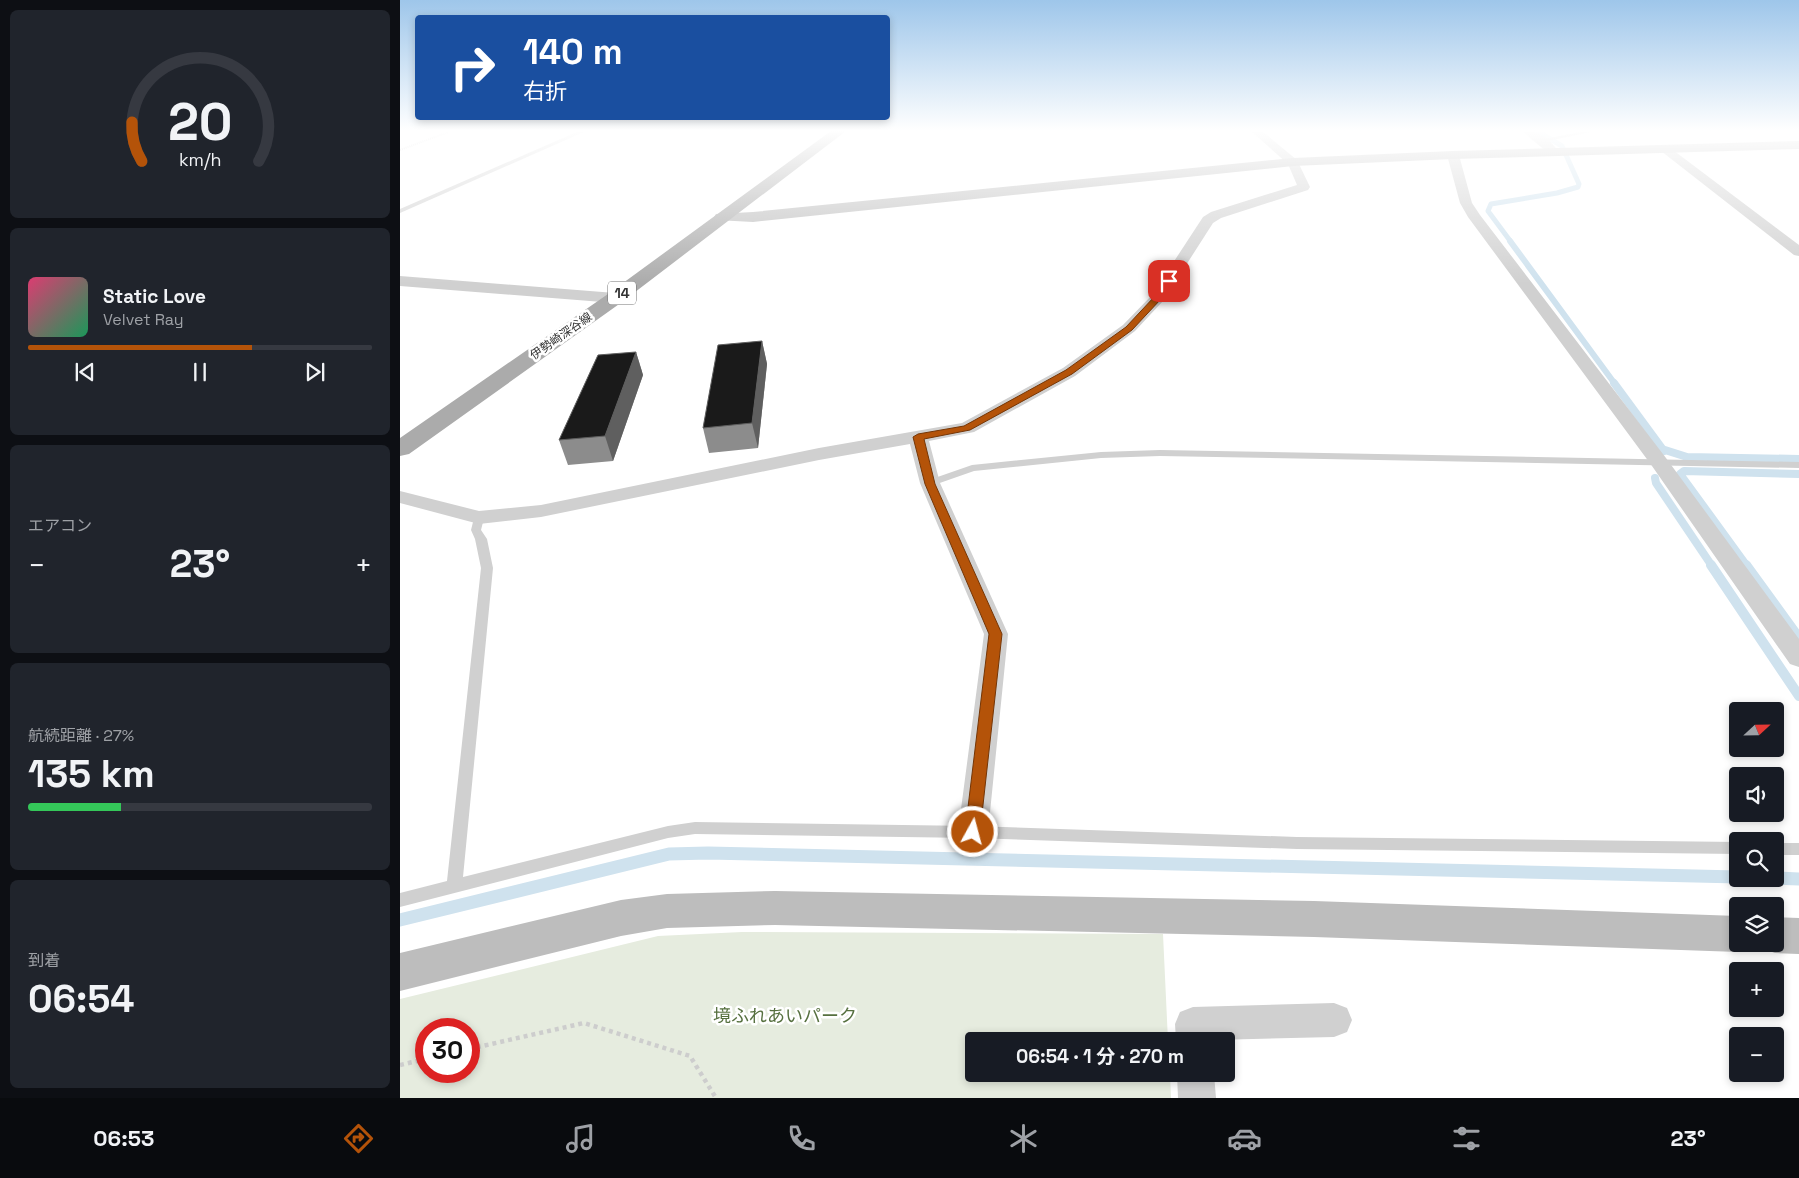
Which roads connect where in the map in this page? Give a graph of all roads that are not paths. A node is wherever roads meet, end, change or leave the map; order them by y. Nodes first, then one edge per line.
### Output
1 (467, 182) edge
2 (769, 182) edge
3 (1094, 182) edge
4 (1302, 182) edge
5 (1460, 182) edge
6 (1708, 182) edge
7 (400, 212) edge
8 (722, 217) junction
9 (1799, 252) edge
10 (400, 281) edge
11 (615, 298) junction
12 (918, 437) junction
13 (400, 449) edge
14 (1659, 462) junction
15 (1799, 465) edge
16 (930, 484) junction
17 (400, 497) edge
18 (479, 518) junction
19 (1799, 658) edge
20 (973, 832) junction
21 (1729, 848) edge
22 (1784, 849) edge
23 (1799, 849) edge
24 (454, 886) junction
25 (400, 900) edge
26 (1729, 934) edge
27 (1784, 936) edge
28 (1799, 936) edge
29 (400, 972) edge
30 (1334, 1020) dead end
31 (1193, 1032) edge
32 (1196, 1082) edge
33 (1197, 1098) edge

1 - 7 lane
2 - 8 main road, 伊勢崎深谷線 / 14
3 - 8 main road
4 - 12 street
5 - 14 street
6 - 9 street
8 - 11 main road, 伊勢崎深谷線 / 14
10 - 11 street
11 - 13 main road, 伊勢崎深谷線 / 14
12 - 16 street
12 - 18 street
14 - 15 lane
14 - 16 lane
14 - 19 street
16 - 20 street
17 - 18 street
18 - 24 lane
20 - 21 lane
20 - 24 lane
22 - 23 lane
24 - 25 lane
26 - 29 main road
27 - 28 main road
30 - 31 street
32 - 33 street

